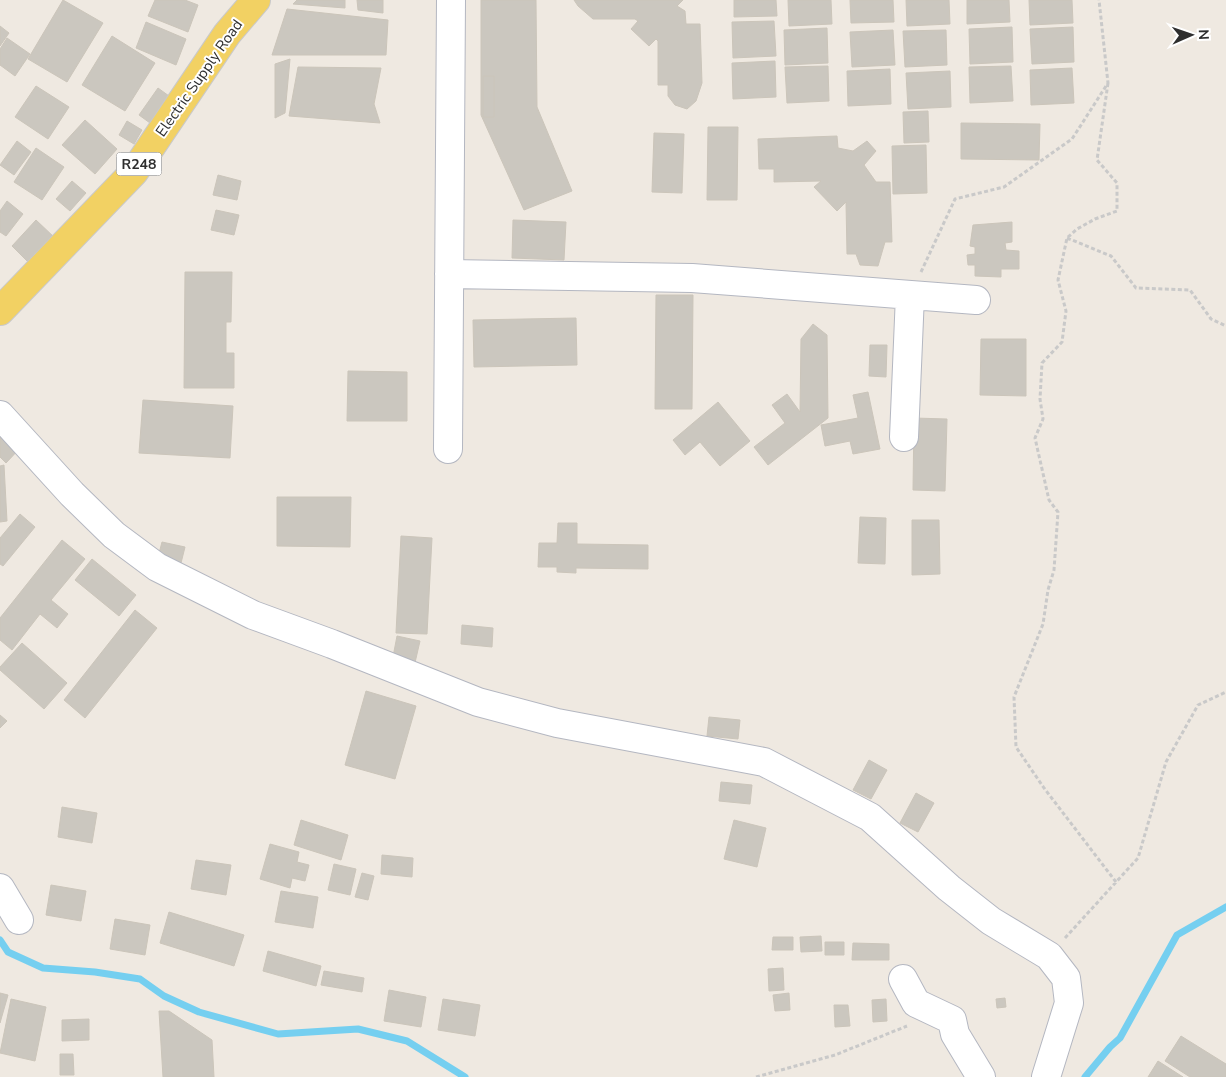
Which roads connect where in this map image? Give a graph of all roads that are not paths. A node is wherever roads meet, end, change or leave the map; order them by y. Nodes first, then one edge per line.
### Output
1 (256, 0) edge
2 (451, 0) edge
3 (449, 274) junction
4 (910, 295) junction
5 (976, 300) dead end
6 (0, 310) edge
7 (0, 415) edge
8 (904, 437) dead end
9 (448, 449) dead end
10 (0, 888) edge
11 (19, 920) dead end
12 (903, 979) dead end
13 (981, 1077) edge
14 (1046, 1077) edge

1 - 6 main road, Electric Supply Road / R248
2 - 3 street
3 - 4 street
3 - 9 street
4 - 5 street
4 - 8 street
7 - 14 street
10 - 11 street
12 - 13 street

